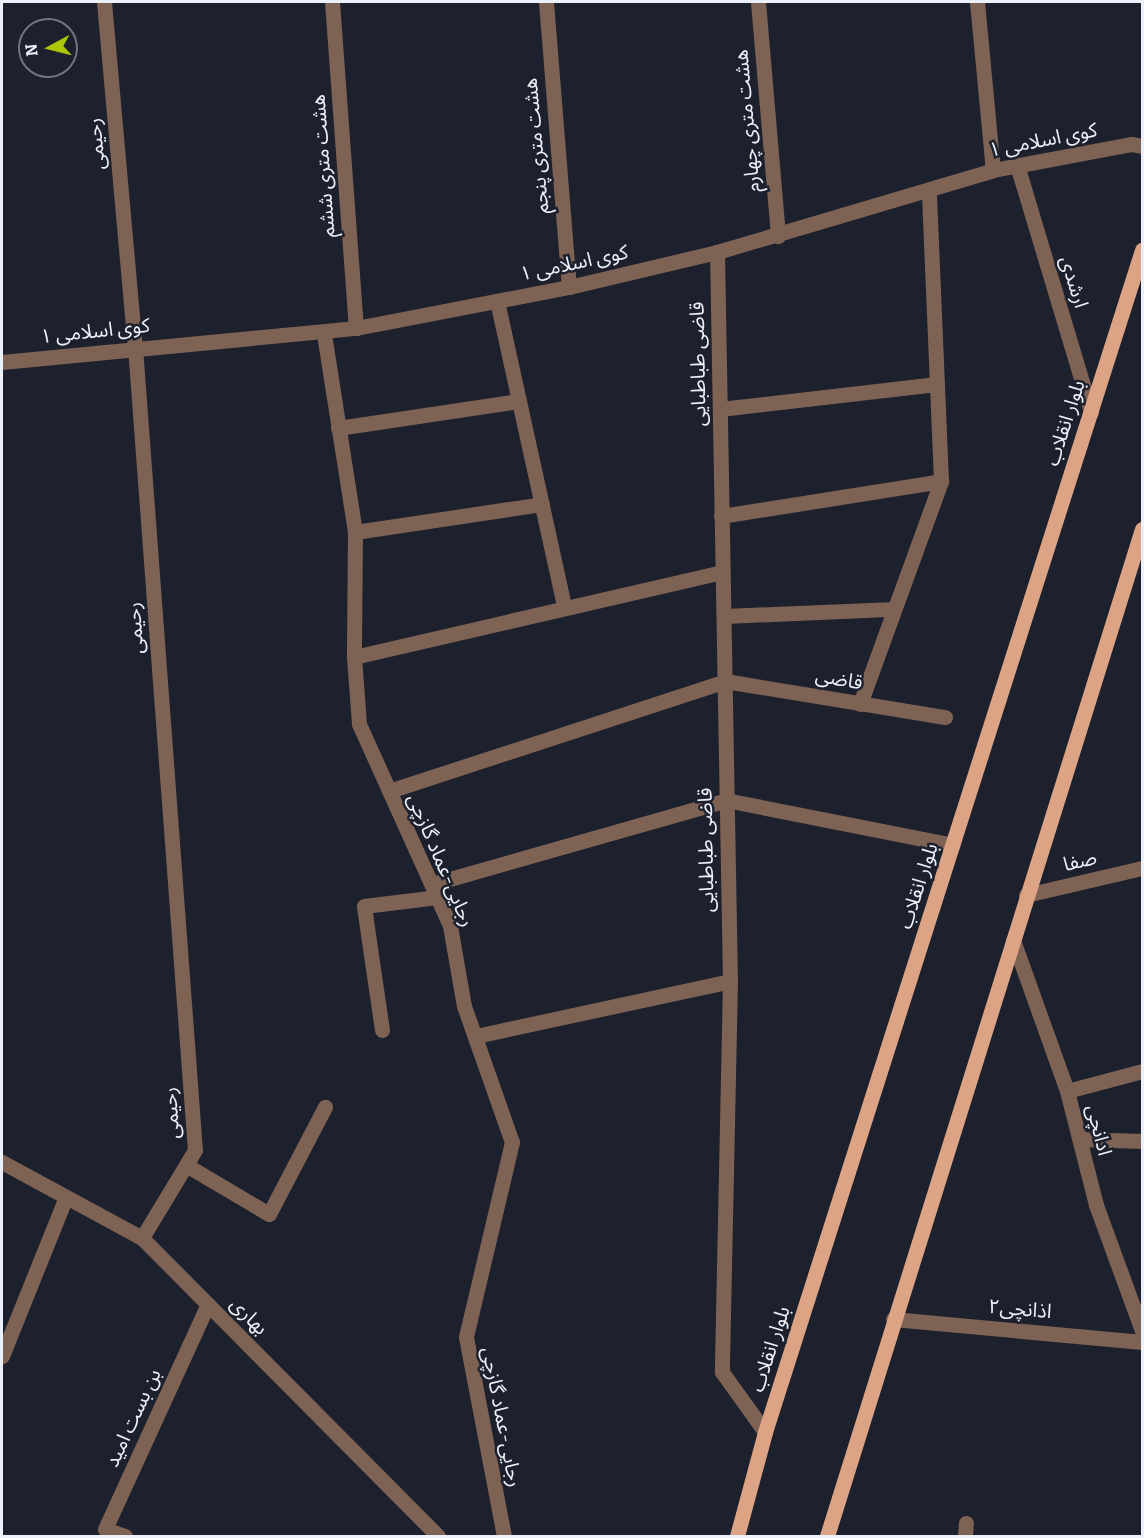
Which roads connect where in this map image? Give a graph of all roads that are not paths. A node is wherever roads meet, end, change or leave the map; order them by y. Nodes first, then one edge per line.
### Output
1 (104, 2) edge
2 (332, 2) edge
3 (546, 2) edge
4 (758, 2) edge
5 (977, 2) edge
6 (1143, 146) edge
7 (1017, 165) junction
8 (993, 170) junction
9 (929, 190) junction
10 (778, 236) junction
11 (1143, 250) edge
12 (717, 252) junction
13 (569, 287) junction
14 (497, 301) junction
15 (356, 328) junction
16 (324, 334) junction
17 (135, 347) junction
18 (2, 362) edge
19 (937, 384) junction
20 (519, 401) junction
21 (720, 410) junction
22 (1091, 412) junction
23 (338, 428) junction
24 (941, 481) junction
25 (542, 504) junction
26 (721, 516) junction
27 (355, 532) junction
28 (1141, 541) edge
29 (722, 572) junction
30 (564, 605) junction
31 (894, 609) junction
32 (724, 616) junction
33 (354, 657) junction
34 (725, 681) junction
35 (860, 704) junction
36 (945, 717) dead end
37 (389, 791) junction
38 (726, 800) junction
39 (953, 845) junction
40 (1143, 868) edge
41 (434, 891) junction
42 (1026, 895) junction
43 (1013, 940) junction
44 (730, 981) junction
45 (382, 1030) dead end
46 (476, 1036) junction
47 (1143, 1071) edge
48 (1067, 1091) junction
49 (325, 1107) dead end
50 (1080, 1139) junction
51 (1143, 1141) edge
52 (2, 1162) edge
53 (186, 1165) junction
54 (65, 1199) junction
55 (142, 1238) junction
56 (208, 1304) junction
57 (893, 1318) junction
58 (1143, 1331) edge
59 (1143, 1342) edge
60 (2, 1356) edge
61 (765, 1432) junction
62 (125, 1536) edge
63 (438, 1536) edge
64 (504, 1536) edge
65 (737, 1536) edge
66 (826, 1536) edge

1 - 17 street, رحیمی
2 - 15 street, هشت متری ششم
3 - 13 street, هشت متری پنجم
4 - 10 street, هشت متری چهارم
5 - 8 street
6 - 7 street, کوی اسلامی ۱
7 - 8 street, کوی اسلامی ۱
7 - 22 street, ارشدی
8 - 9 street, کوی اسلامی ۱
9 - 10 street, کوی اسلامی ۱
9 - 19 street
10 - 12 street, کوی اسلامی ۱
11 - 22 main road, بلوار انقلاب
12 - 13 street, کوی اسلامی ۱
12 - 21 street, قاضی طباطبایی
13 - 14 street, کوی اسلامی ۱
14 - 15 street, کوی اسلامی ۱
14 - 20 street
15 - 16 street, کوی اسلامی ۱
16 - 17 street, کوی اسلامی ۱
16 - 23 street, رجایی-عماد گازچی
17 - 18 street, کوی اسلامی ۱
17 - 53 street, رحیمی
19 - 21 street
19 - 24 street
20 - 23 street
20 - 25 street
21 - 26 street, قاضی طباطبایی
22 - 39 main road, بلوار انقلاب
23 - 27 street, رجایی-عماد گازچی
24 - 26 street
24 - 31 street
25 - 27 street
25 - 30 street
26 - 29 street, قاضی طباطبایی
27 - 33 street, رجایی-عماد گازچی
28 - 42 main road
29 - 30 street
29 - 32 street, قاضی طباطبایی
30 - 33 street
31 - 32 street
31 - 35 street
32 - 34 street, قاضی طباطبایی
33 - 37 street, رجایی-عماد گازچی
34 - 35 street, قاضی
34 - 37 street
34 - 38 street, قاضی طباطبایی
35 - 36 street, قاضی
37 - 41 street, رجایی-عماد گازچی
38 - 39 street
38 - 41 street
38 - 44 street, قاضی طباطبایی
39 - 61 main road, بلوار انقلاب
40 - 42 street, صفا
41 - 45 street
41 - 46 street, رجایی-عماد گازچی
42 - 43 main road
43 - 48 street, ادانچی
43 - 57 main road
44 - 46 street
44 - 61 street, قاضی طباطبایی
46 - 64 street, رجایی-عماد گازچی
47 - 48 street
48 - 50 street, ادانچی
49 - 53 street
50 - 51 street
50 - 58 street, ادانچی
52 - 54 street, بهاری
53 - 55 street, رحیمی
54 - 55 street, بهاری
54 - 60 street
55 - 56 street, بهاری
56 - 62 street, بن بست امید
56 - 63 street, بهاری
57 - 59 street, اذانچی۲
57 - 66 main road
61 - 65 main road, بلوار انقلاب

